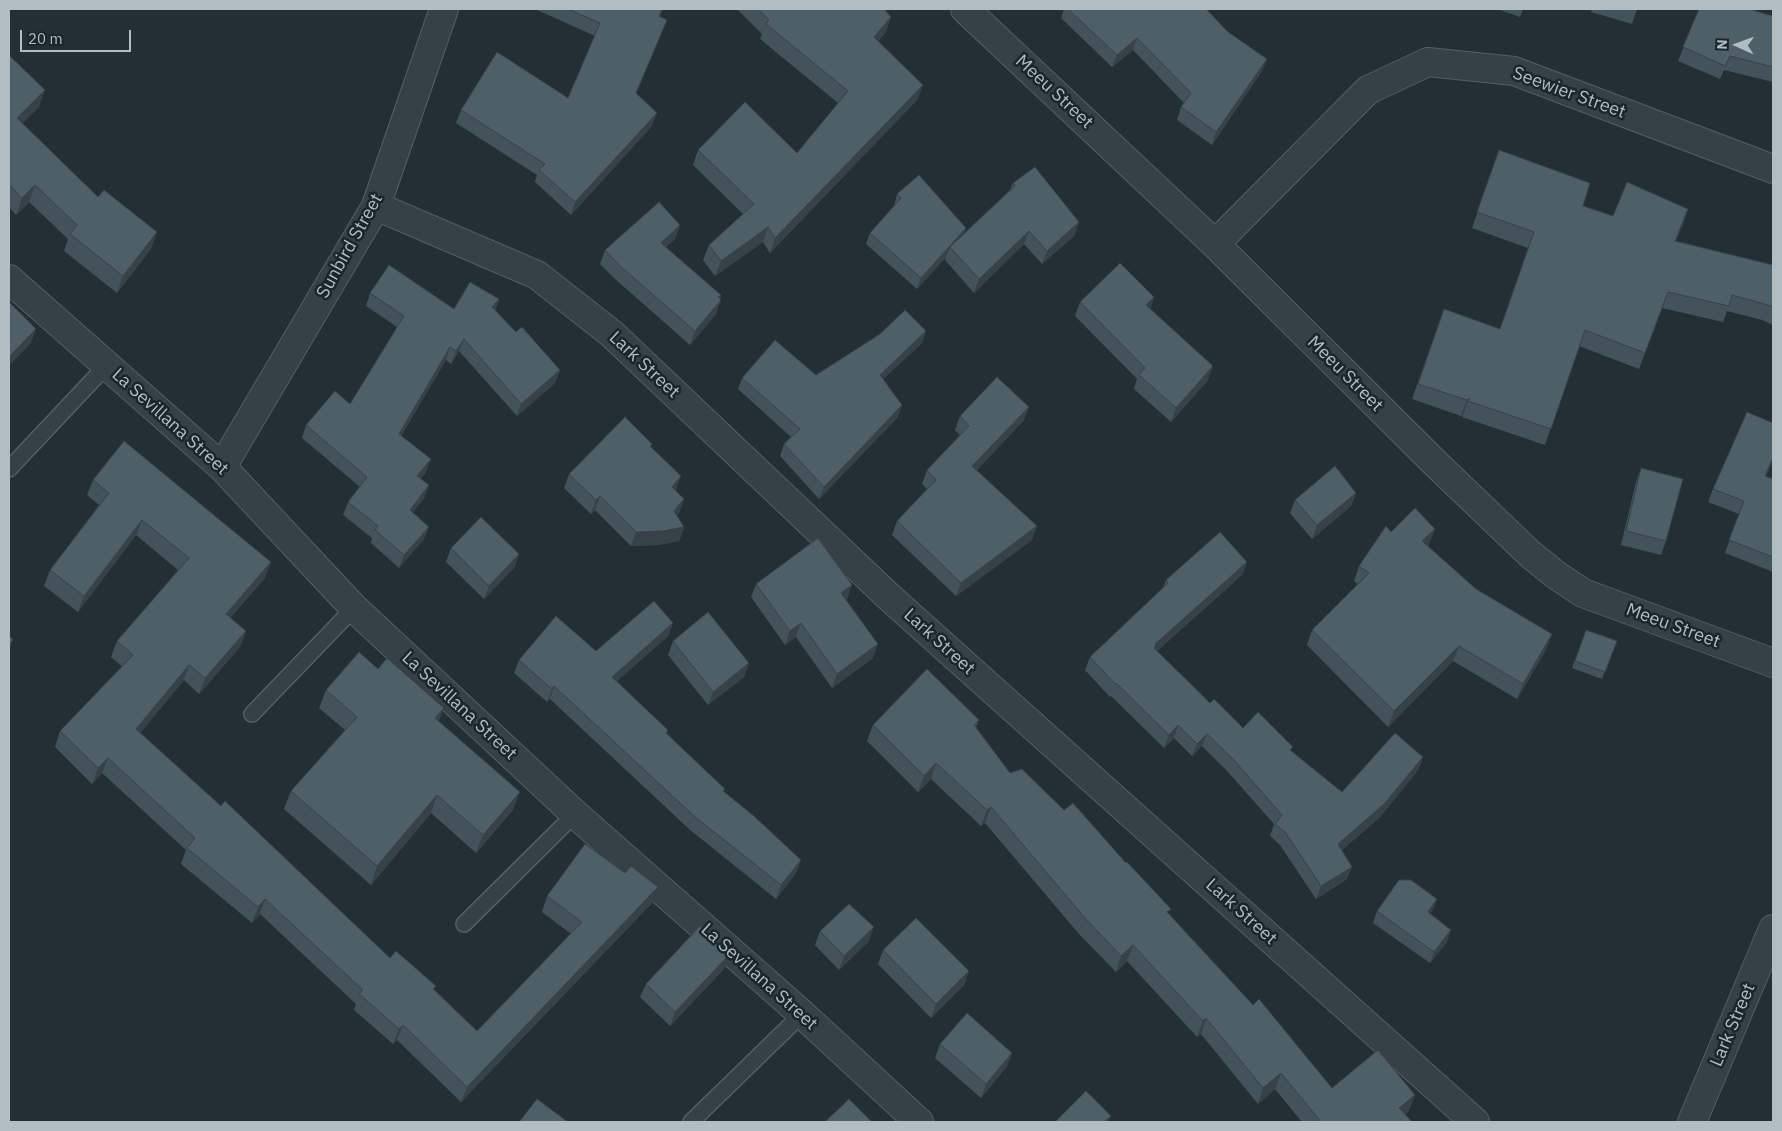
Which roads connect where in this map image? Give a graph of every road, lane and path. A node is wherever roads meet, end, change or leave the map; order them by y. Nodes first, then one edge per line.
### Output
1 (444, 9) edge
2 (965, 9) edge
3 (1773, 169) edge
4 (376, 206) junction
5 (1215, 244) junction
6 (9, 279) edge
7 (107, 365) junction
8 (222, 467) junction
9 (9, 469) edge
10 (354, 608) junction
11 (1773, 663) edge
12 (252, 714) dead end
13 (575, 814) junction
14 (464, 924) dead end
15 (1773, 929) edge
16 (802, 1014) junction
17 (690, 1122) edge
18 (919, 1122) edge
19 (1475, 1122) edge
20 (1692, 1122) edge

1 - 4 street, Sunbird Street
2 - 5 street, Meeu Street
3 - 5 street, Seewier Street
4 - 8 street, Sunbird Street
4 - 19 street, Lark Street
5 - 11 street, Meeu Street
6 - 7 street, La Sevillana Street
7 - 8 street, La Sevillana Street
7 - 9 lane
8 - 10 street, La Sevillana Street
10 - 12 lane
10 - 13 street, La Sevillana Street
13 - 14 lane
13 - 16 street, La Sevillana Street
15 - 20 street, Lark Street
16 - 17 lane
16 - 18 street, La Sevillana Street

